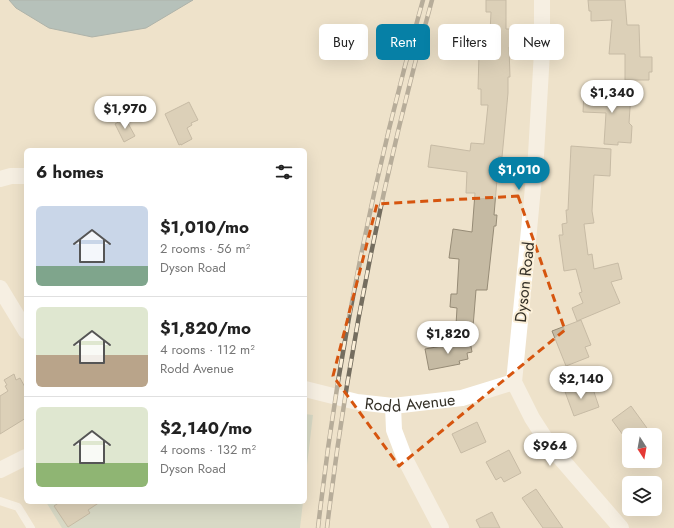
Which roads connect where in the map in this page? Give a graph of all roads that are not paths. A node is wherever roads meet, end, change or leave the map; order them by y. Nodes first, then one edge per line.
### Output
1 (542, 0) edge
2 (24, 176) edge
3 (0, 179) edge
4 (0, 288) edge
5 (24, 328) edge
6 (514, 382) junction
7 (307, 390) edge
8 (393, 406) junction
9 (24, 458) edge
10 (0, 470) edge
11 (0, 501) edge
12 (31, 528) edge
13 (441, 528) edge
14 (621, 528) edge

1 - 6 street, Dyson Road
2 - 3 street
4 - 5 street
6 - 8 street, Rodd Avenue
6 - 14 street
7 - 8 street, Rodd Avenue
8 - 13 street
9 - 10 street
11 - 12 lane

